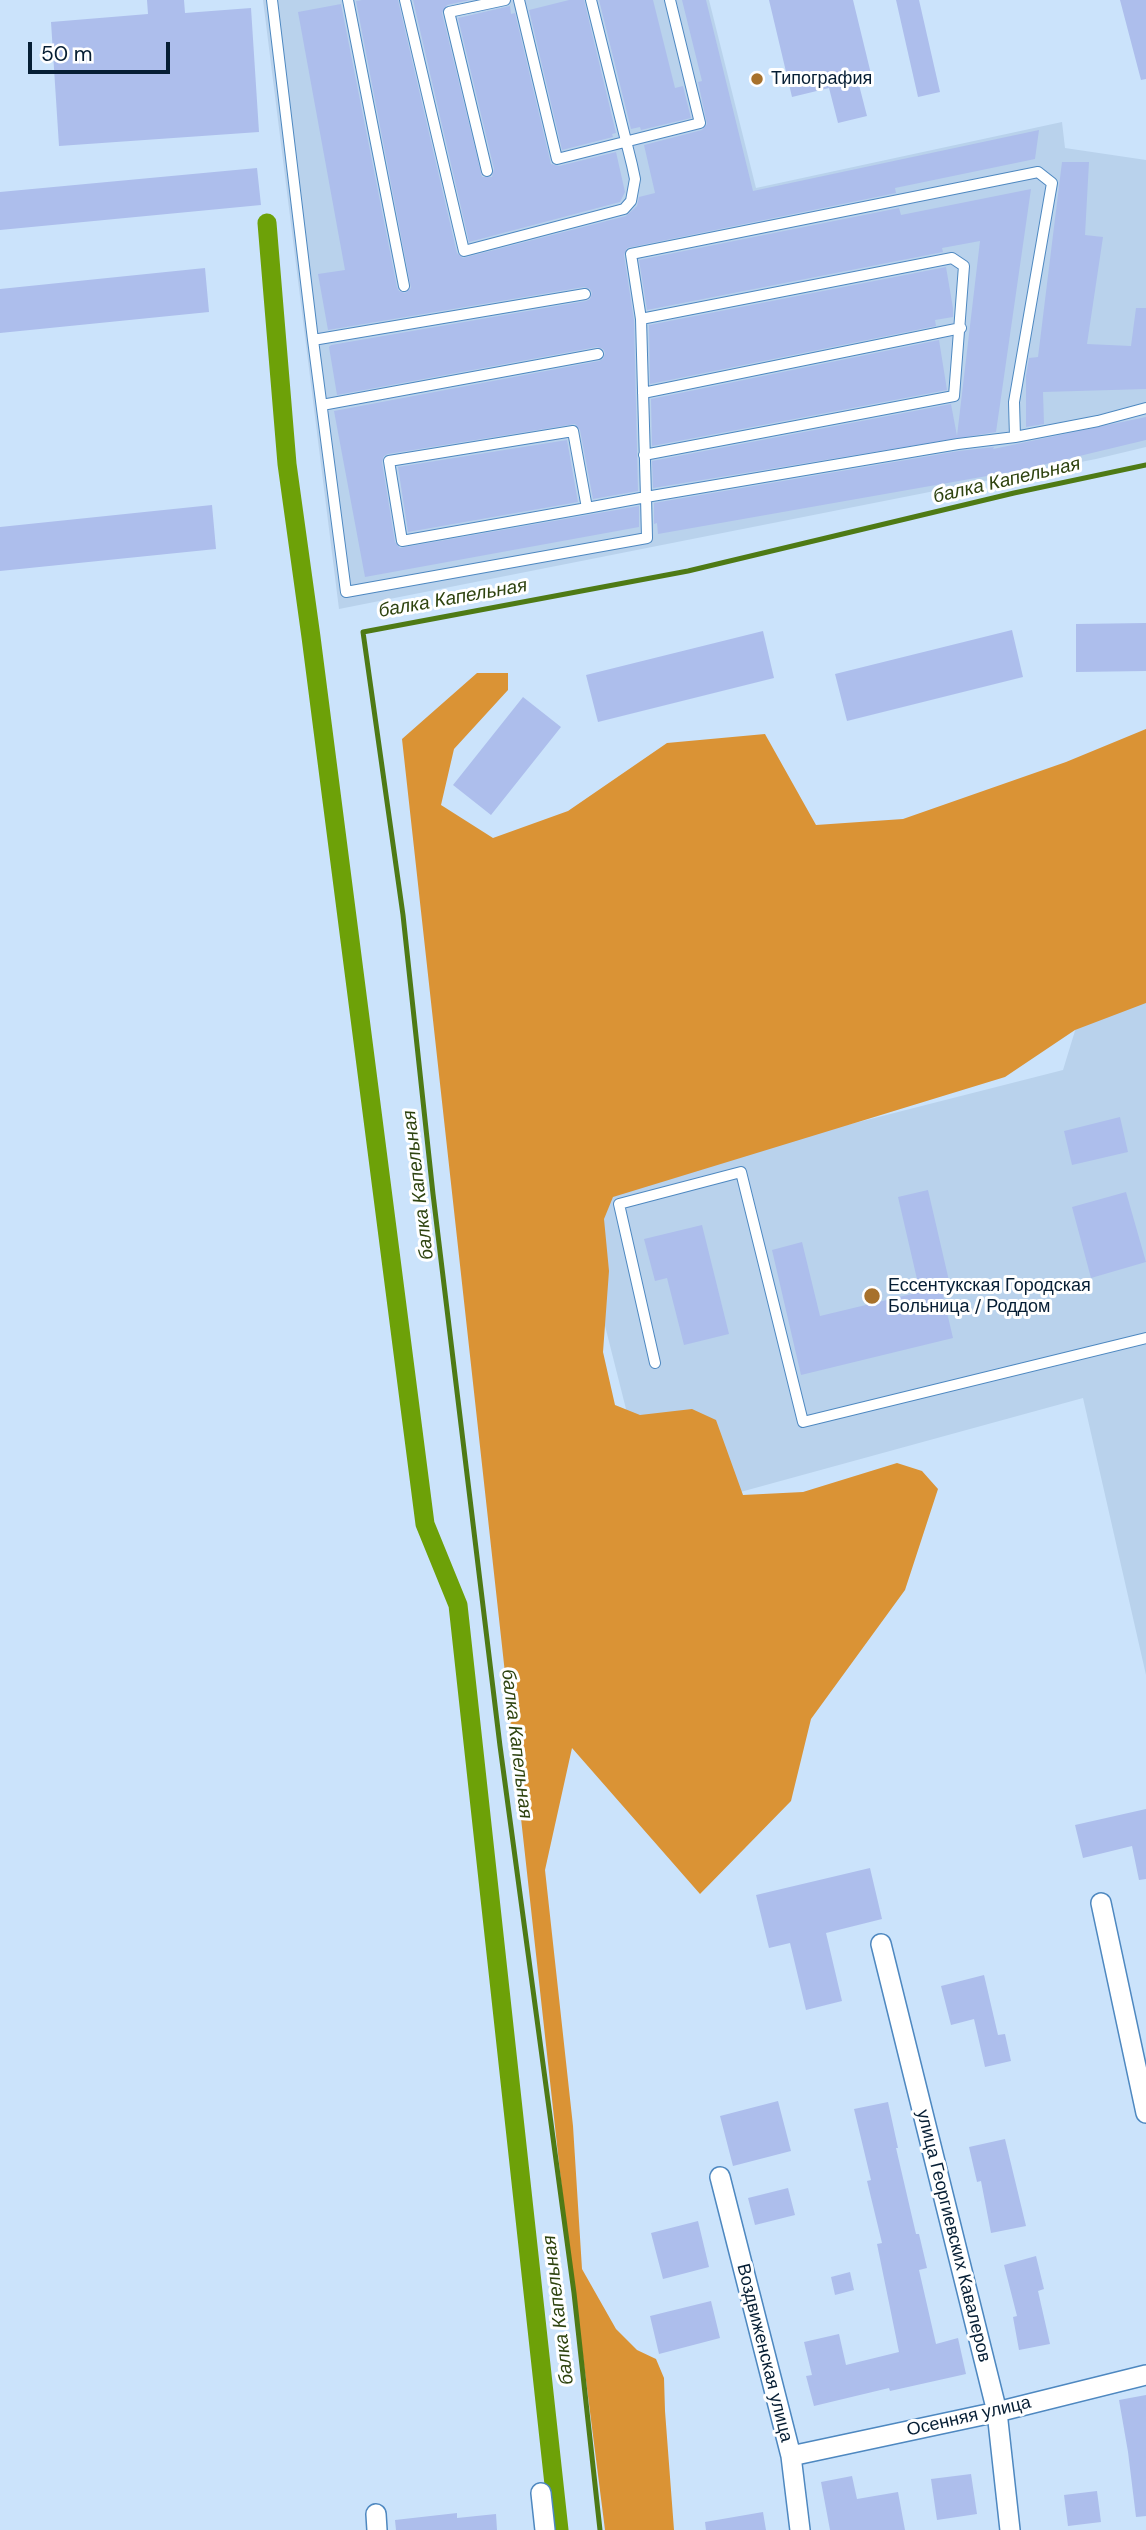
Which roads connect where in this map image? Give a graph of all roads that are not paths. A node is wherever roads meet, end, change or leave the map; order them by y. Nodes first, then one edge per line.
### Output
1 (272, 0) edge
2 (348, 0) edge
3 (405, 0) edge
4 (505, 0) edge
5 (519, 0) edge
6 (591, 0) edge
7 (670, 0) edge
8 (626, 142) junction
9 (487, 170) dead end
10 (404, 286) dead end
11 (585, 294) dead end
12 (641, 319) junction
13 (961, 328) junction
14 (313, 340) junction
15 (598, 354) dead end
16 (643, 393) junction
17 (322, 405) junction
18 (1146, 408) edge
19 (1015, 437) junction
20 (644, 455) junction
21 (646, 497) junction
22 (587, 509) junction
23 (1146, 1338) edge
24 (655, 1363) dead end
25 (1101, 1903) dead end
26 (881, 1944) dead end
27 (1146, 2112) edge
28 (720, 2177) dead end
29 (1146, 2375) edge
30 (996, 2412) junction
31 (791, 2456) junction
32 (541, 2493) dead end
33 (545, 2530) edge
34 (800, 2530) edge
35 (1010, 2530) edge

1 - 14 lane
2 - 10 lane
3 - 8 lane
4 - 9 lane
5 - 8 lane
6 - 8 lane
7 - 8 lane
11 - 14 lane
12 - 13 lane
12 - 16 lane
12 - 19 lane
13 - 16 lane
13 - 20 lane
14 - 17 lane
15 - 17 lane
16 - 20 lane
17 - 21 lane
18 - 19 lane
19 - 21 lane
20 - 21 lane
21 - 22 lane
22 - 22 lane
23 - 24 lane
25 - 27 street
26 - 30 street, улица Георгиевских Кавалеров
28 - 31 street, Воздвиженская улица
29 - 30 street, Осенняя улица
30 - 31 street, Осенняя улица
30 - 35 street, улица Георгиевских Кавалеров
31 - 34 street, Воздвиженская улица
32 - 33 street

